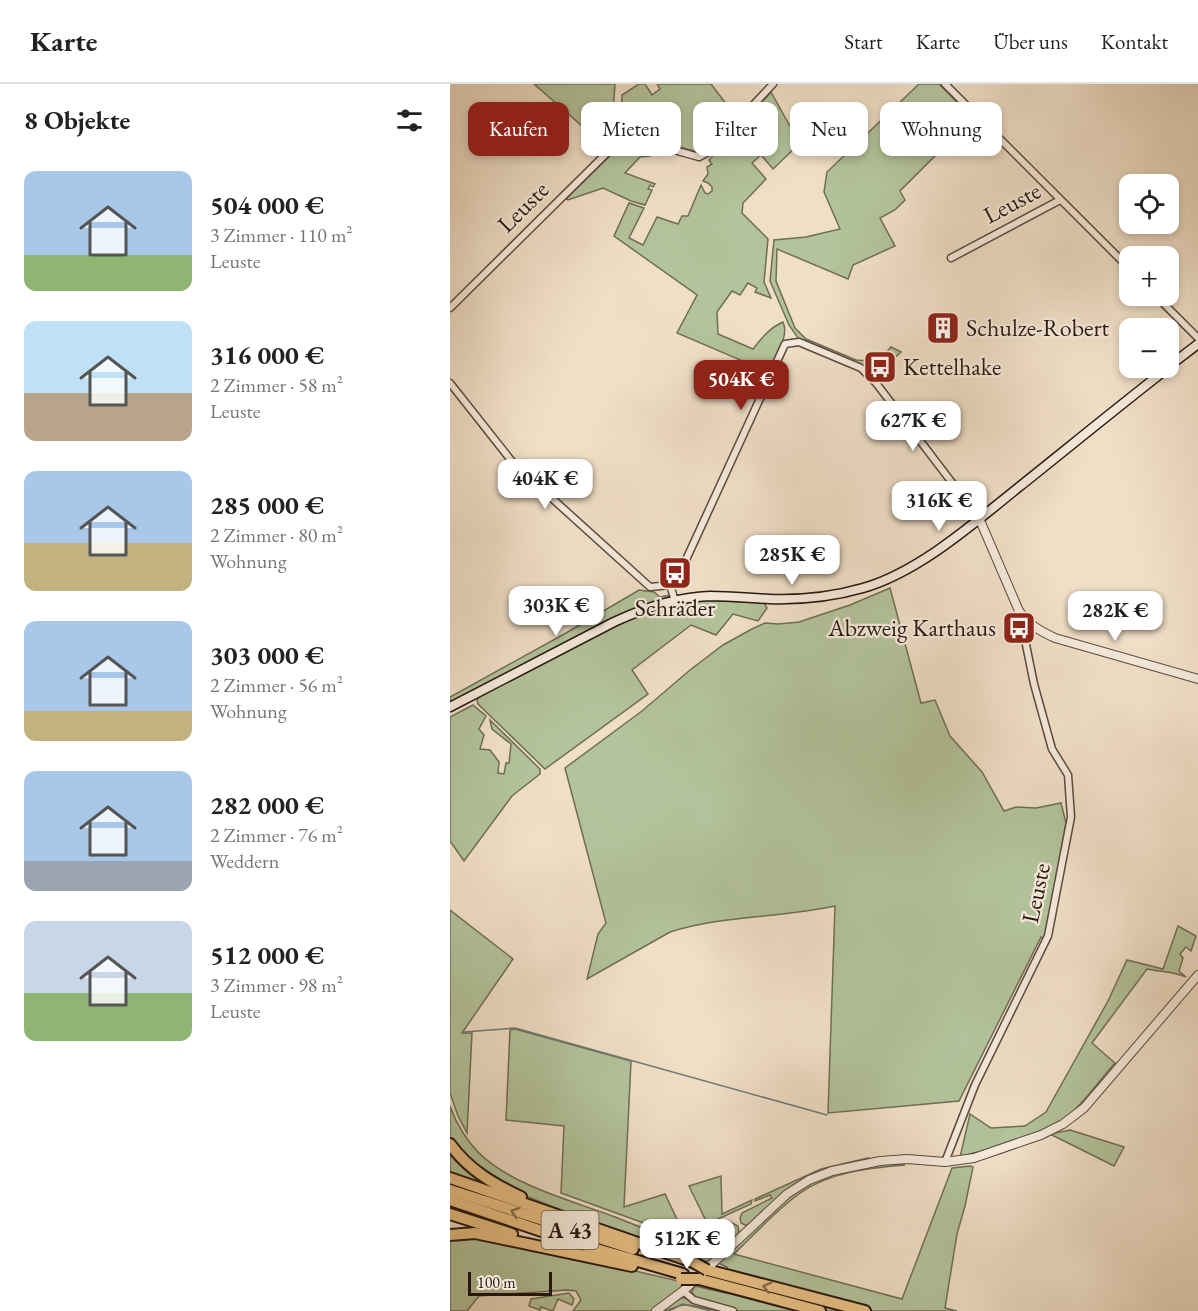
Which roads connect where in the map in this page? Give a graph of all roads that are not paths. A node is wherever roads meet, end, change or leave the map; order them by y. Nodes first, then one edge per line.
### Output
1 (773, 84) edge
2 (945, 84) edge
3 (1060, 200) junction
4 (951, 258) dead end
5 (1119, 258) edge
6 (1166, 306) edge
7 (450, 308) edge
8 (1198, 338) edge
9 (1198, 344) edge
10 (1179, 359) edge
11 (864, 370) junction
12 (1154, 378) edge
13 (450, 383) edge
14 (876, 383) junction
15 (979, 518) junction
16 (670, 585) junction
17 (675, 601) junction
18 (1024, 619) junction
19 (1198, 680) edge
20 (450, 706) edge
21 (1198, 975) edge
22 (450, 1144) edge
23 (945, 1162) junction
24 (450, 1178) edge
25 (450, 1190) edge
26 (450, 1200) edge
27 (450, 1214) edge
28 (556, 1214) junction
29 (450, 1235) edge
30 (561, 1250) junction
31 (692, 1264) junction
32 (682, 1277) junction
33 (683, 1291) junction
34 (656, 1311) edge
35 (732, 1311) edge
36 (820, 1311) edge
37 (865, 1311) edge

1 - 7 street, Leuste
2 - 3 street, Leuste
3 - 4 street, Leuste
3 - 5 street, Leuste
6 - 8 street
9 - 10 main road
11 - 14 street
11 - 14 street
11 - 16 street
12 - 15 main road
13 - 16 street
14 - 15 street
15 - 17 main road
15 - 18 street
16 - 17 street
17 - 20 main road
18 - 19 street
18 - 23 street, Leuste
21 - 23 street
22 - 28 highway
23 - 33 street
24 - 28 highway
31 -> 25 highway, A 43
26 - 32 highway, A 43
27 - 30 highway
28 - 31 highway
29 - 30 highway
30 - 32 highway
37 -> 31 highway, A 43, bridge
32 - 36 highway, A 43, bridge
33 - 34 street
33 - 35 street

